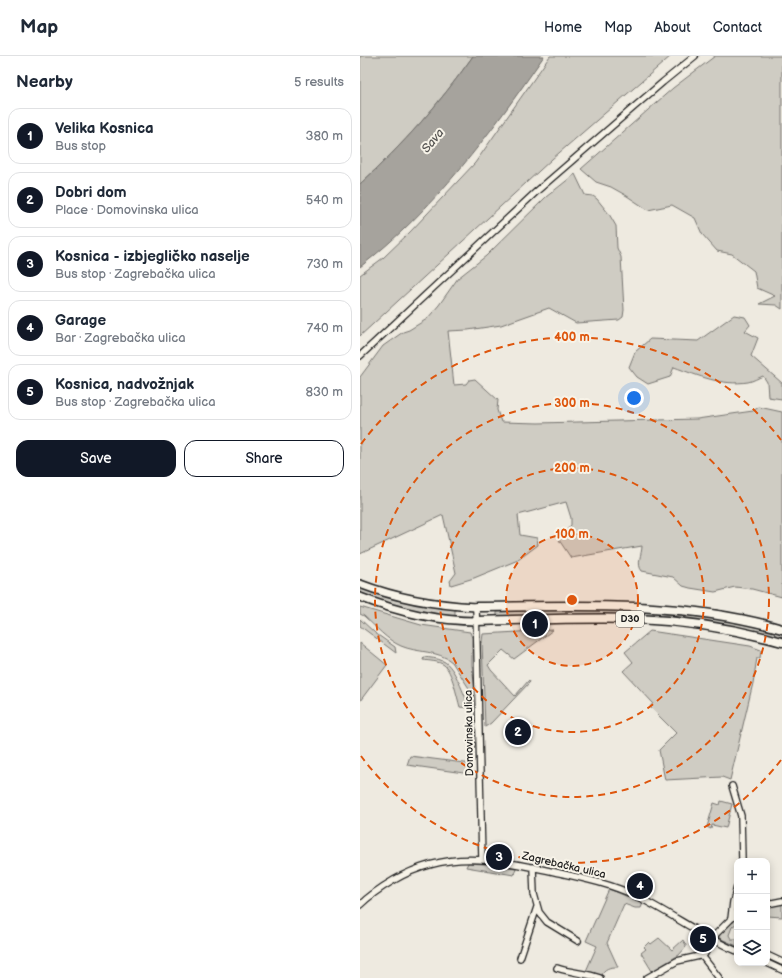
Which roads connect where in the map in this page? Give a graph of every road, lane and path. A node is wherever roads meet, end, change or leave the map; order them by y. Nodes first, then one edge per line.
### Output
1 (695, 56) edge
2 (360, 356) edge
3 (360, 584) edge
4 (360, 597) edge
5 (476, 607) junction
6 (477, 621) junction
7 (782, 629) edge
8 (782, 642) edge
9 (732, 786) dead end
10 (742, 858) edge
11 (482, 859) junction
12 (533, 868) junction
13 (735, 894) edge
14 (782, 901) edge
15 (770, 903) edge
16 (360, 905) edge
17 (536, 907) junction
18 (734, 916) edge
19 (731, 918) junction
20 (712, 940) junction
21 (578, 941) dead end
22 (734, 950) edge
23 (702, 956) junction
24 (770, 956) edge
25 (520, 958) dead end
26 (782, 962) edge
27 (770, 965) edge
28 (557, 968) dead end
29 (782, 970) edge
30 (600, 978) edge
31 (647, 978) edge
32 (719, 978) edge

1 - 2 street
3 - 5 main road
4 - 6 main road
5 - 6 street, Domovinska ulica
5 - 7 highway, D30
6 - 8 highway, D30
6 - 11 street, Domovinska ulica
9 - 10 street
11 - 12 street, Zagrebačka ulica
11 - 16 street, Zagrebačka ulica
12 - 17 street
12 - 20 street, Zagrebačka ulica
13 - 19 street
14 - 15 street
17 - 21 street
17 - 25 street
18 - 19 street
19 - 20 street
20 - 22 street, Zagrebačka ulica
20 - 23 street
23 - 31 street
23 - 32 street
24 - 26 street
27 - 29 street
28 - 30 street

